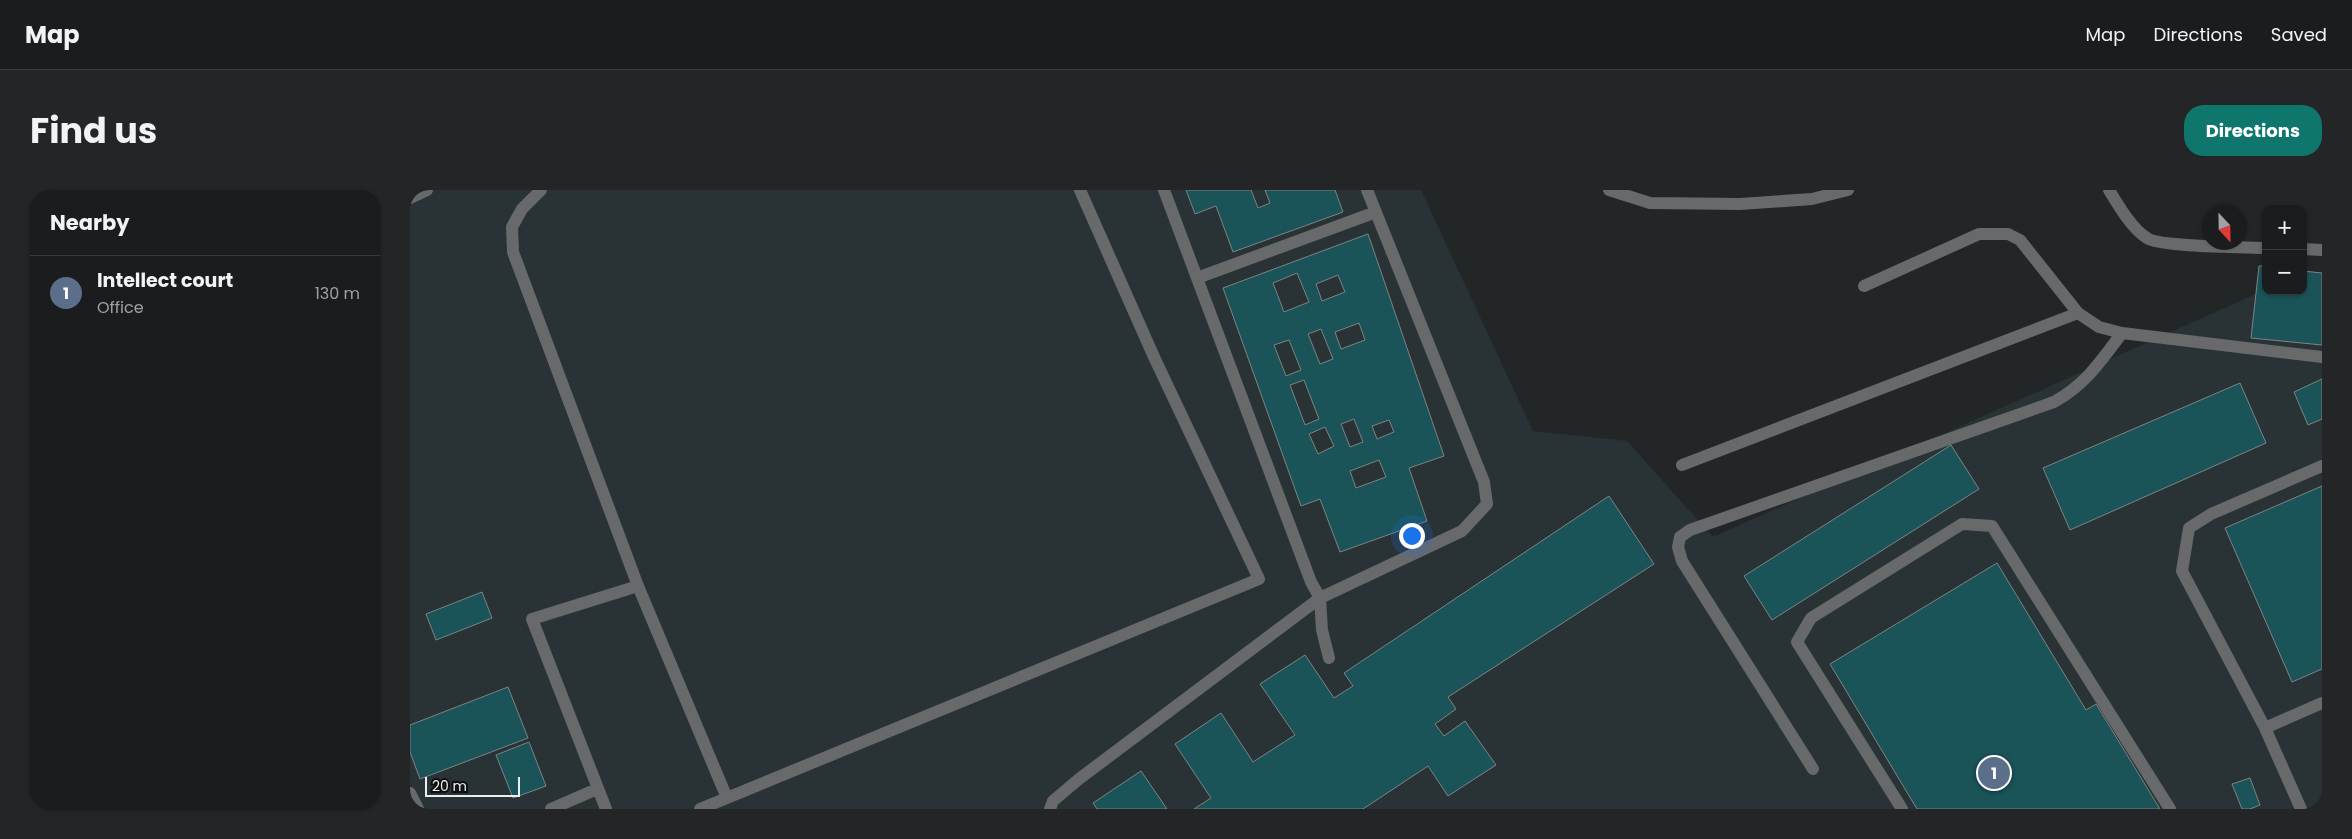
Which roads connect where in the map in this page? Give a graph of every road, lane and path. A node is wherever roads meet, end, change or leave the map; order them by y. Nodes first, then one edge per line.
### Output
1 (427, 190) edge
2 (541, 190) edge
3 (1080, 190) edge
4 (1164, 190) edge
5 (1367, 190) edge
6 (1609, 190) edge
7 (1848, 190) edge
8 (2109, 190) edge
9 (410, 198) edge
10 (1376, 212) junction
11 (2262, 248) edge
12 (2307, 249) edge
13 (2322, 250) edge
14 (1198, 278) junction
15 (1864, 286) dead end
16 (2078, 313) junction
17 (2122, 333) junction
18 (2322, 357) edge
19 (1682, 465) dead end
20 (2322, 466) edge
21 (638, 586) junction
22 (1320, 598) junction
23 (1329, 658) dead end
24 (2322, 702) edge
25 (2265, 728) junction
26 (1812, 769) dead end
27 (597, 789) junction
28 (410, 793) edge
29 (727, 798) junction
30 (418, 809) edge
31 (551, 809) edge
32 (606, 809) edge
33 (700, 809) edge
34 (1050, 809) edge
35 (1902, 809) edge
36 (2170, 809) edge
37 (2301, 809) edge

1 - 9 street
2 - 21 street
3 - 29 street
4 - 14 street
5 - 10 street
6 - 7 street
8 - 11 street
10 - 14 street
10 - 22 street
12 - 13 street
14 - 22 street
15 - 16 street
16 - 17 street
16 - 19 street
17 - 18 street
17 - 26 street
20 - 25 street
21 - 27 street
21 - 29 street
22 - 23 street
22 - 34 street
24 - 25 street
25 - 37 street
27 - 31 street
27 - 32 street
28 - 30 street
29 - 33 street
35 - 36 street

